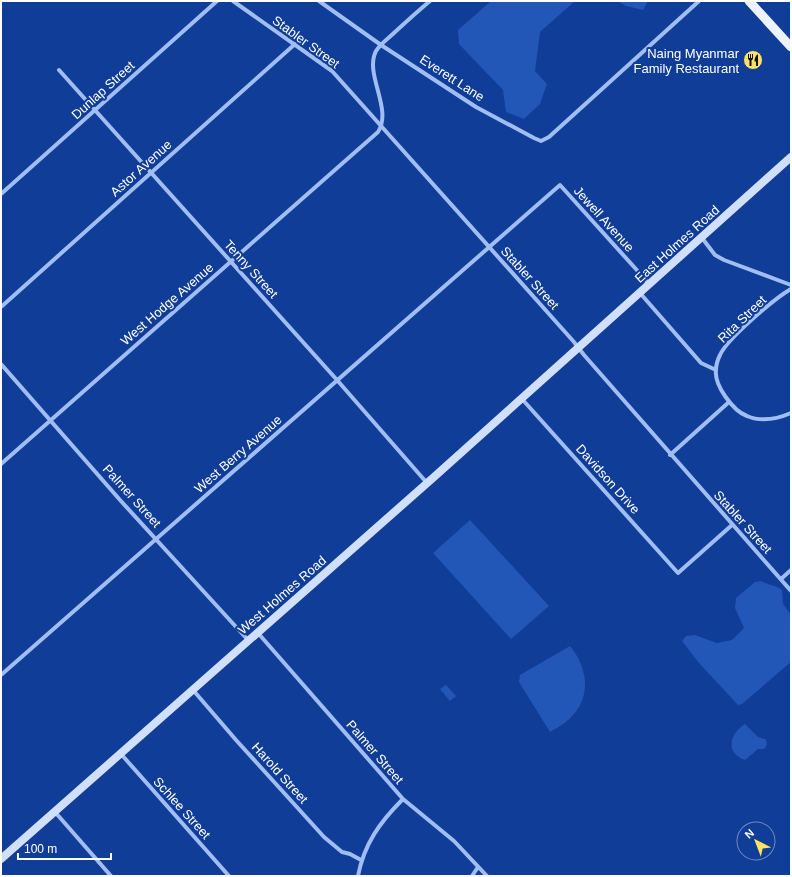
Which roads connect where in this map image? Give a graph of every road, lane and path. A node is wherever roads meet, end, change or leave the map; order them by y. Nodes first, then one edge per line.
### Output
1 (218, 1) edge
2 (233, 1) edge
3 (319, 1) edge
4 (430, 1) edge
5 (700, 1) edge
6 (749, 1) edge
7 (295, 44) junction
8 (381, 44) junction
9 (791, 47) edge
10 (60, 70) dead end
11 (95, 110) junction
12 (381, 126) junction
13 (791, 157) edge
14 (151, 173) junction
15 (560, 185) joint
16 (1, 194) edge
17 (702, 238) junction
18 (489, 247) junction
19 (230, 261) junction
20 (649, 285) junction
21 (791, 285) edge
22 (791, 289) edge
23 (640, 293) junction
24 (1, 307) edge
25 (578, 348) junction
26 (1, 364) edge
27 (716, 370) junction
28 (337, 380) junction
29 (522, 399) junction
30 (729, 402) junction
31 (791, 413) edge
32 (51, 419) junction
33 (670, 455) junction
34 (1, 464) edge
35 (427, 483) junction
36 (732, 525) junction
37 (157, 539) junction
38 (791, 570) edge
39 (781, 579) junction
40 (791, 591) edge
41 (258, 632) junction
42 (248, 640) junction
43 (1, 675) edge
44 (193, 689) junction
45 (120, 754) junction
46 (403, 799) junction
47 (54, 811) junction
48 (1, 859) edge
49 (361, 860) junction
50 (478, 867) junction
51 (111, 876) edge
52 (229, 876) edge
53 (358, 876) edge
54 (472, 876) edge
55 (487, 876) edge

1 - 11 street, Dunlap Street
2 - 7 street, Stabler Street
3 - 8 street, Everett Lane
4 - 8 street
5 - 8 street, Everett Lane
6 - 9 main road
7 - 12 street, Stabler Street
7 - 14 street, Astor Avenue
8 - 12 street
10 - 11 street, Tenny Street
11 - 14 street, Tenny Street
11 - 16 street, Dunlap Street
12 - 18 street, Stabler Street
12 - 19 street, West Hodge Avenue
13 - 17 street, East Holmes Road
14 - 19 street, Tenny Street
14 - 24 street, Astor Avenue
15 - 18 street, West Berry Avenue
15 - 20 street, Jewell Avenue
17 - 20 street, East Holmes Road
17 - 21 street
18 - 25 street, Stabler Street
18 - 28 street, West Berry Avenue
19 - 28 street, Tenny Street
19 - 32 street, West Hodge Avenue
20 - 23 street, East Holmes Road
22 - 27 street, Rita Street
23 - 25 street, East Holmes Road
23 - 27 street
25 - 29 street, West Holmes Road
25 - 33 street, Stabler Street
26 - 32 street, Palmer Street
27 - 30 street
28 - 35 street, Tenny Street
28 - 37 street, West Berry Avenue
29 - 35 street, West Holmes Road
29 - 36 street, Davidson Drive
30 - 31 street
30 - 33 street
32 - 34 street, West Hodge Avenue
32 - 37 street, Palmer Street
33 - 36 street, Stabler Street
35 - 41 street, West Holmes Road
36 - 39 street, Stabler Street
37 - 42 street, Palmer Street
37 - 43 street, West Berry Avenue
38 - 39 street
39 - 40 street, Stabler Street
41 - 42 street, West Holmes Road
41 - 46 street, Palmer Street
42 - 44 street, West Holmes Road
44 - 45 street, West Holmes Road
44 - 49 street, Harold Street
45 - 47 street, West Holmes Road
45 - 52 street, Schlee Street
46 - 49 street
46 - 50 street, Palmer Street
47 - 48 street, West Holmes Road
47 - 51 street
49 - 53 street
50 - 54 street
50 - 55 street, Palmer Street

